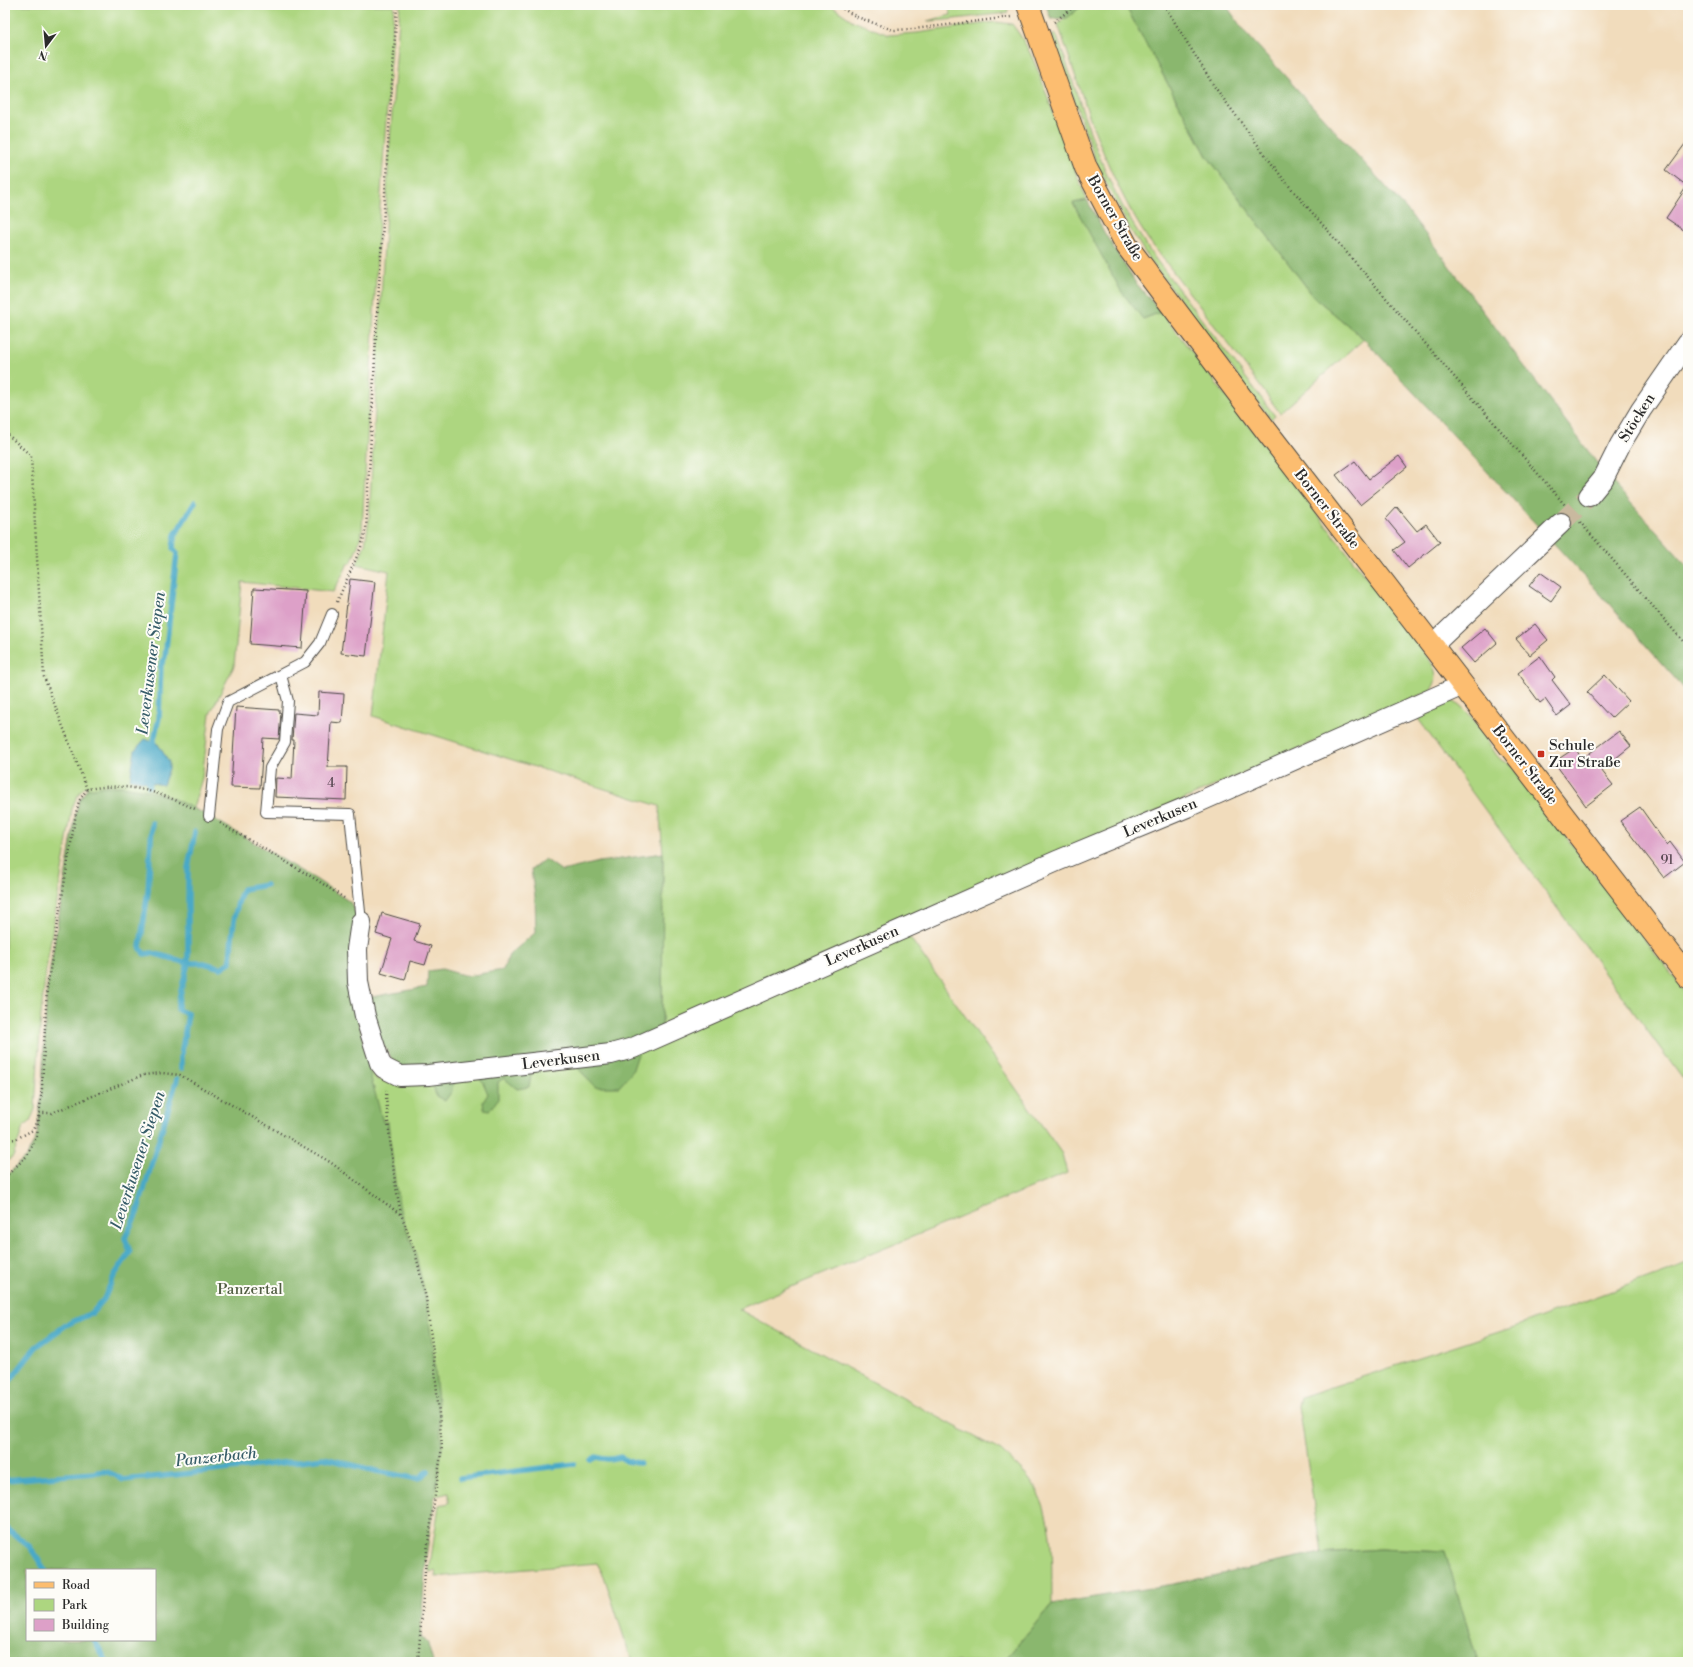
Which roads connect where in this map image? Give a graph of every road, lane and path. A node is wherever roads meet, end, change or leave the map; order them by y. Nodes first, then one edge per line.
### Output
1 (398, 5) edge
2 (836, 5) edge
3 (1076, 5) edge
4 (1164, 5) edge
5 (1052, 16) dead end
6 (1041, 21) edge
7 (1688, 342) edge
8 (5, 432) edge
9 (1589, 496) tunnel mouth
10 (1568, 516) junction
11 (332, 614) joint
12 (1433, 645) junction
13 (1688, 647) edge
14 (281, 675) junction
15 (1463, 685) junction
16 (87, 789) junction
17 (209, 816) junction
18 (361, 922) junction
19 (1688, 977) edge
20 (391, 1072) junction
21 (40, 1113) junction
22 (5, 1140) edge
23 (5, 1177) edge
24 (401, 1214) junction
25 (418, 1662) edge

1 - 11 path
2 - 6 path
3 - 6 path
4 - 10 path
5 - 6 path
6 - 12 main road, Borner Straße
7 - 9 street, Stöcken
8 - 16 path
10 - 12 street
10 - 13 path
11 - 14 lane
12 - 15 main road, Borner Straße
14 - 17 lane
14 - 18 lane
15 - 19 main road, Borner Straße
15 - 20 street, Leverkusen
16 - 17 path
16 - 21 path
17 - 18 path
18 - 20 street
20 - 24 path
21 - 22 path
21 - 23 path
21 - 24 path
24 - 25 path

